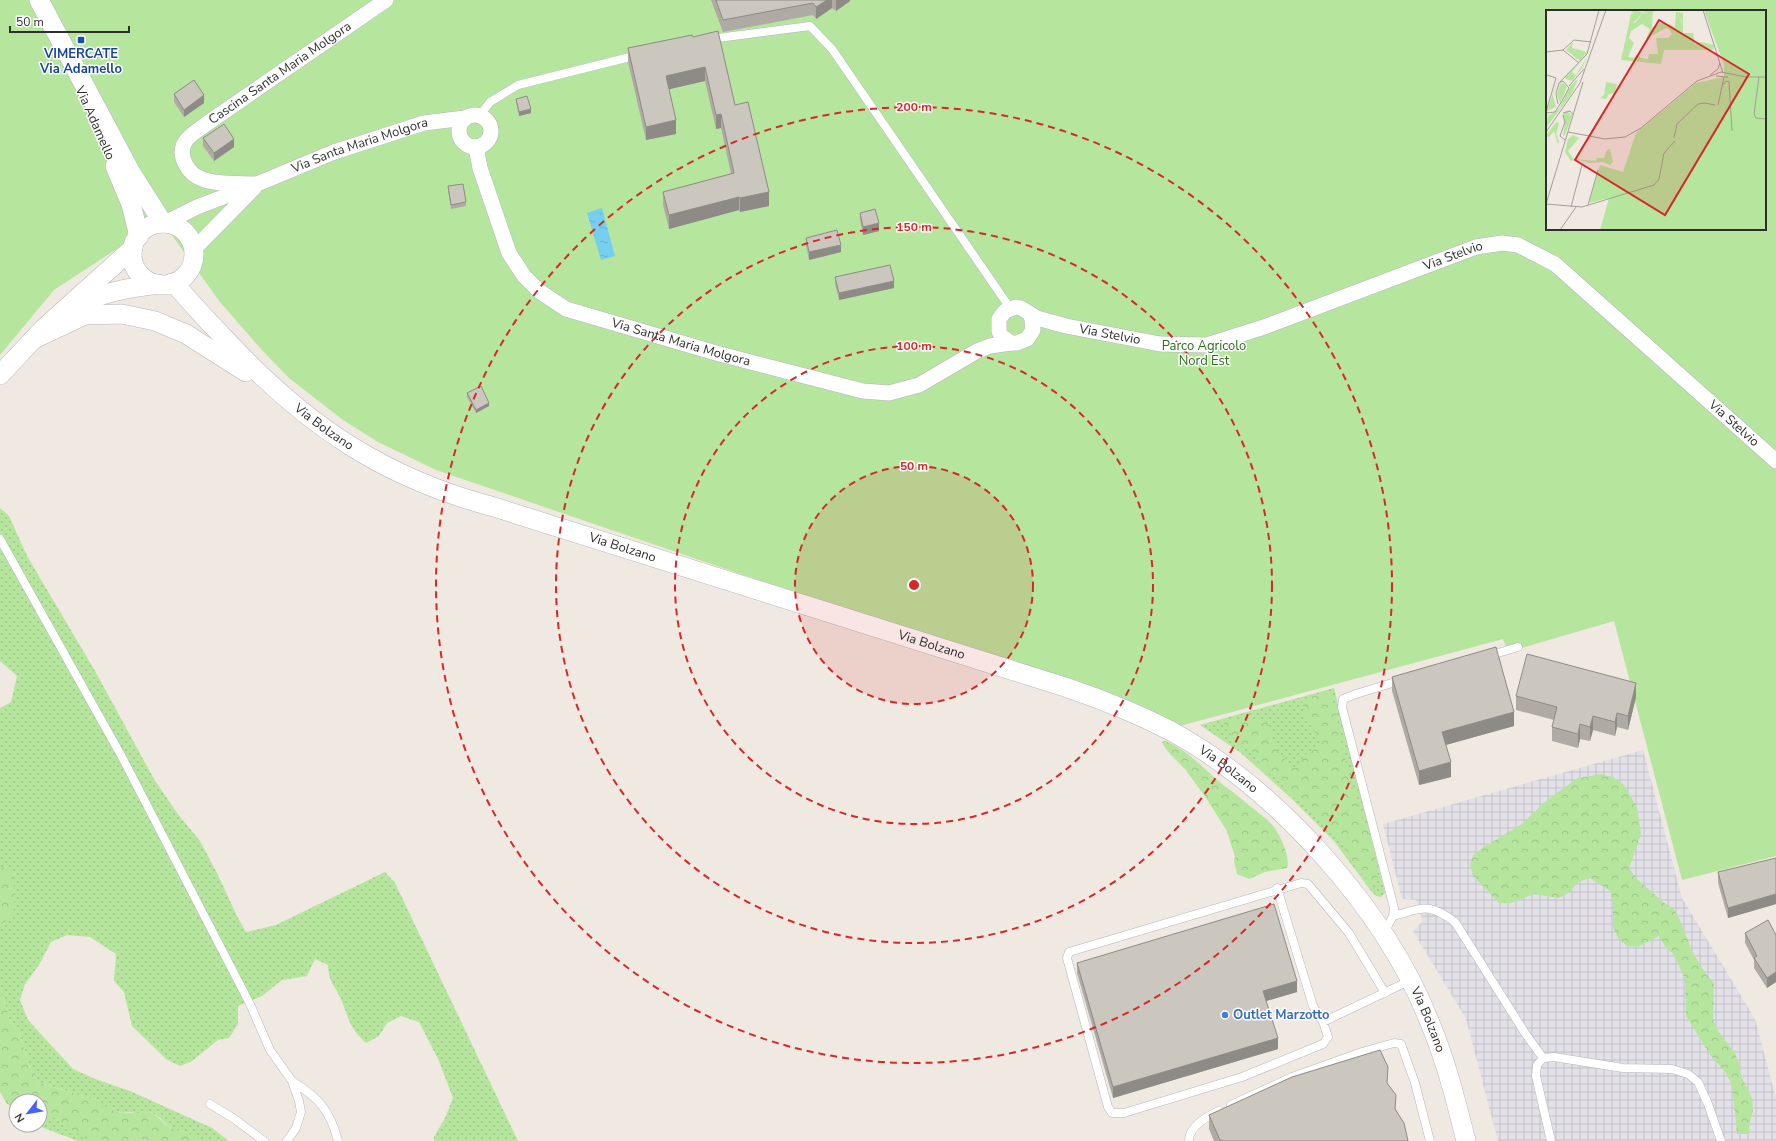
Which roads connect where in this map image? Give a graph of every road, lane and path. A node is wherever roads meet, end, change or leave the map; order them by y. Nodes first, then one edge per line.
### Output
1 (386, 0) edge
2 (42, 6) edge
3 (703, 41) edge
4 (650, 52) edge
5 (480, 115) junction
6 (465, 118) junction
7 (476, 147) junction
8 (257, 184) junction
9 (164, 223) junction
10 (136, 242) junction
11 (194, 249) junction
12 (190, 269) junction
13 (165, 284) junction
14 (1010, 308) junction
15 (1030, 314) junction
16 (998, 325) junction
17 (1066, 326) junction
18 (38, 334) junction
19 (1031, 335) junction
20 (229, 343) junction
21 (1011, 343) junction
22 (977, 351) junction
23 (0, 375) edge
24 (274, 389) junction
25 (1776, 461) edge
26 (0, 538) edge
27 (1518, 647) dead end
28 (1481, 658) edge
29 (1408, 679) edge
30 (1277, 888) junction
31 (1393, 916) junction
32 (1384, 934) junction
33 (1411, 980) junction
34 (1385, 993) junction
35 (1323, 1022) junction
36 (1543, 1058) junction
37 (292, 1081) junction
38 (210, 1104) dead end
39 (264, 1141) edge
40 (287, 1141) edge
41 (338, 1141) edge
42 (1189, 1141) edge
43 (1430, 1141) edge
44 (1466, 1141) edge
45 (1550, 1141) edge
46 (1721, 1141) edge

1 - 8 street, Cascina Santa Maria Molgora
2 - 9 street, Via Adamello
2 - 10 street, Via Adamello
3 - 14 lane
4 - 5 lane
5 - 6 street
5 - 7 street
6 - 7 street
6 - 8 street, Via Santa Maria Molgora
7 - 22 street, Via Santa Maria Molgora
8 - 9 street, Via Santa Maria Molgora
8 - 11 street
9 - 10 street
9 - 11 street
10 - 13 street
10 - 18 street
11 - 12 street
12 - 13 street
12 - 20 street, Via Bolzano
13 - 18 street
13 - 20 street, Via Bolzano
14 - 15 street
14 - 16 street
15 - 17 street, Via Stelvio
15 - 19 street
16 - 21 street
16 - 22 street
17 - 19 street, Via Stelvio
17 - 25 street, Via Stelvio
18 - 23 street
18 - 24 street
19 - 21 street
20 - 24 street, Via Bolzano
21 - 22 street
24 - 32 street, Via Bolzano
26 - 37 lane
27 - 28 lane
29 - 31 lane
30 - 34 lane
30 - 35 lane
30 - 35 lane
31 - 32 lane
31 - 36 lane
32 - 33 street, Via Bolzano
33 - 34 lane
33 - 44 street, Via Bolzano
34 - 35 lane
36 - 45 lane
36 - 46 lane
37 - 40 lane
37 - 41 lane
38 - 39 lane
42 - 43 lane

